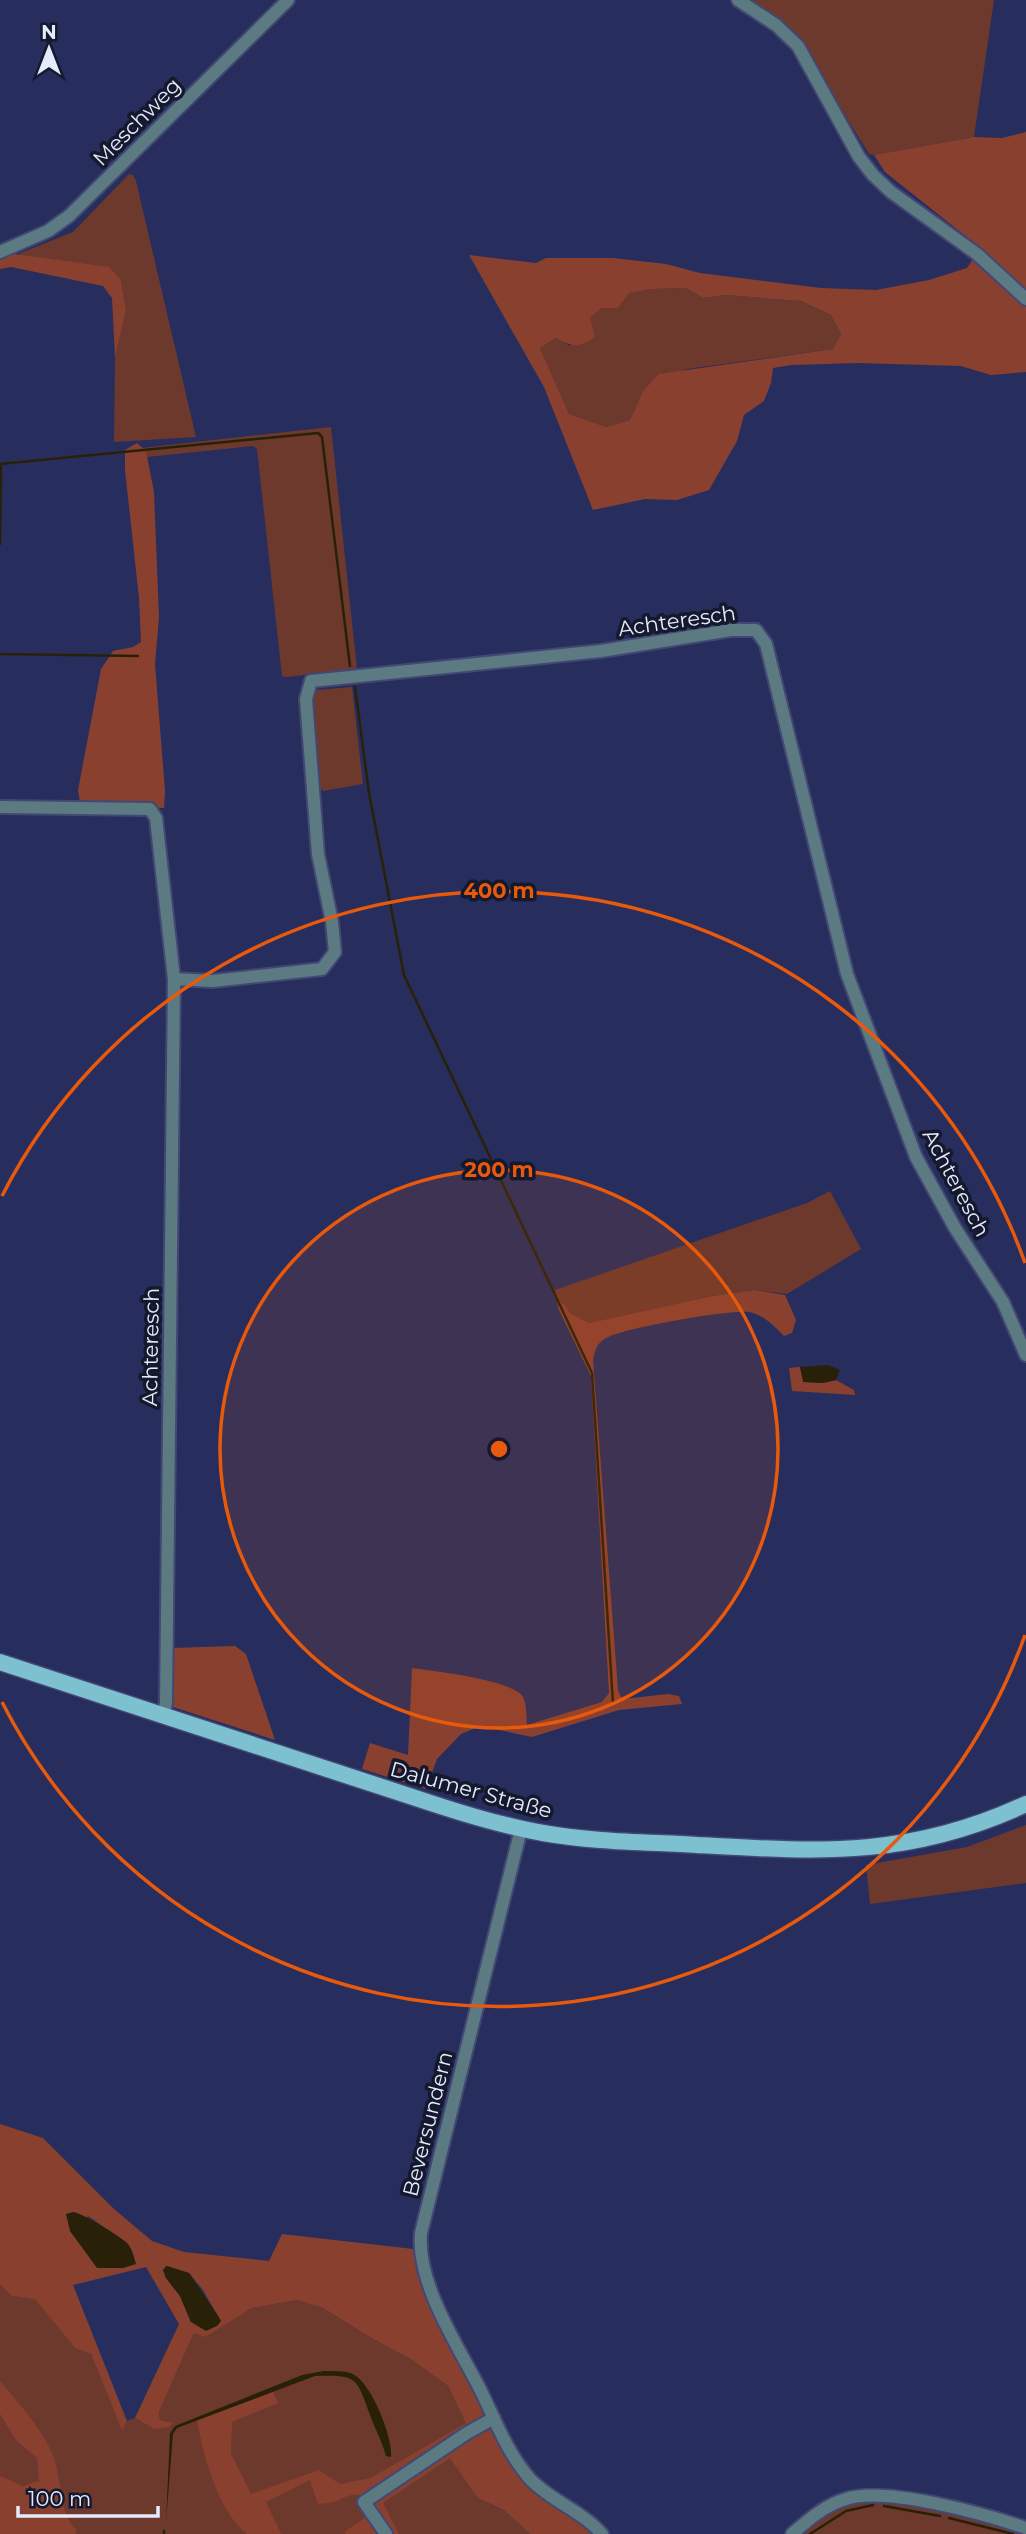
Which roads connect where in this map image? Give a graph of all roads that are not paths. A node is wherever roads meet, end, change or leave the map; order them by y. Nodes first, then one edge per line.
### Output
1 (288, 0) edge
2 (738, 0) edge
3 (0, 252) edge
4 (1026, 299) edge
5 (0, 807) edge
6 (174, 979) junction
7 (1026, 1355) edge
8 (0, 1662) edge
9 (163, 1716) junction
10 (1026, 1804) edge
11 (521, 1829) junction
12 (494, 2418) junction
13 (1026, 2528) edge
14 (386, 2534) edge
15 (602, 2534) edge
16 (792, 2534) edge

1 - 3 street, Meschweg
2 - 4 street
5 - 6 street, Achteresch
6 - 7 street, Achteresch
6 - 9 street, Achteresch
8 - 9 main road, Dalumer Straße
9 - 11 main road, Dalumer Straße
10 - 11 main road, Dalumer Straße
11 - 12 street, Beversundern
12 - 14 street
12 - 15 street, Beversundern
13 - 16 street

